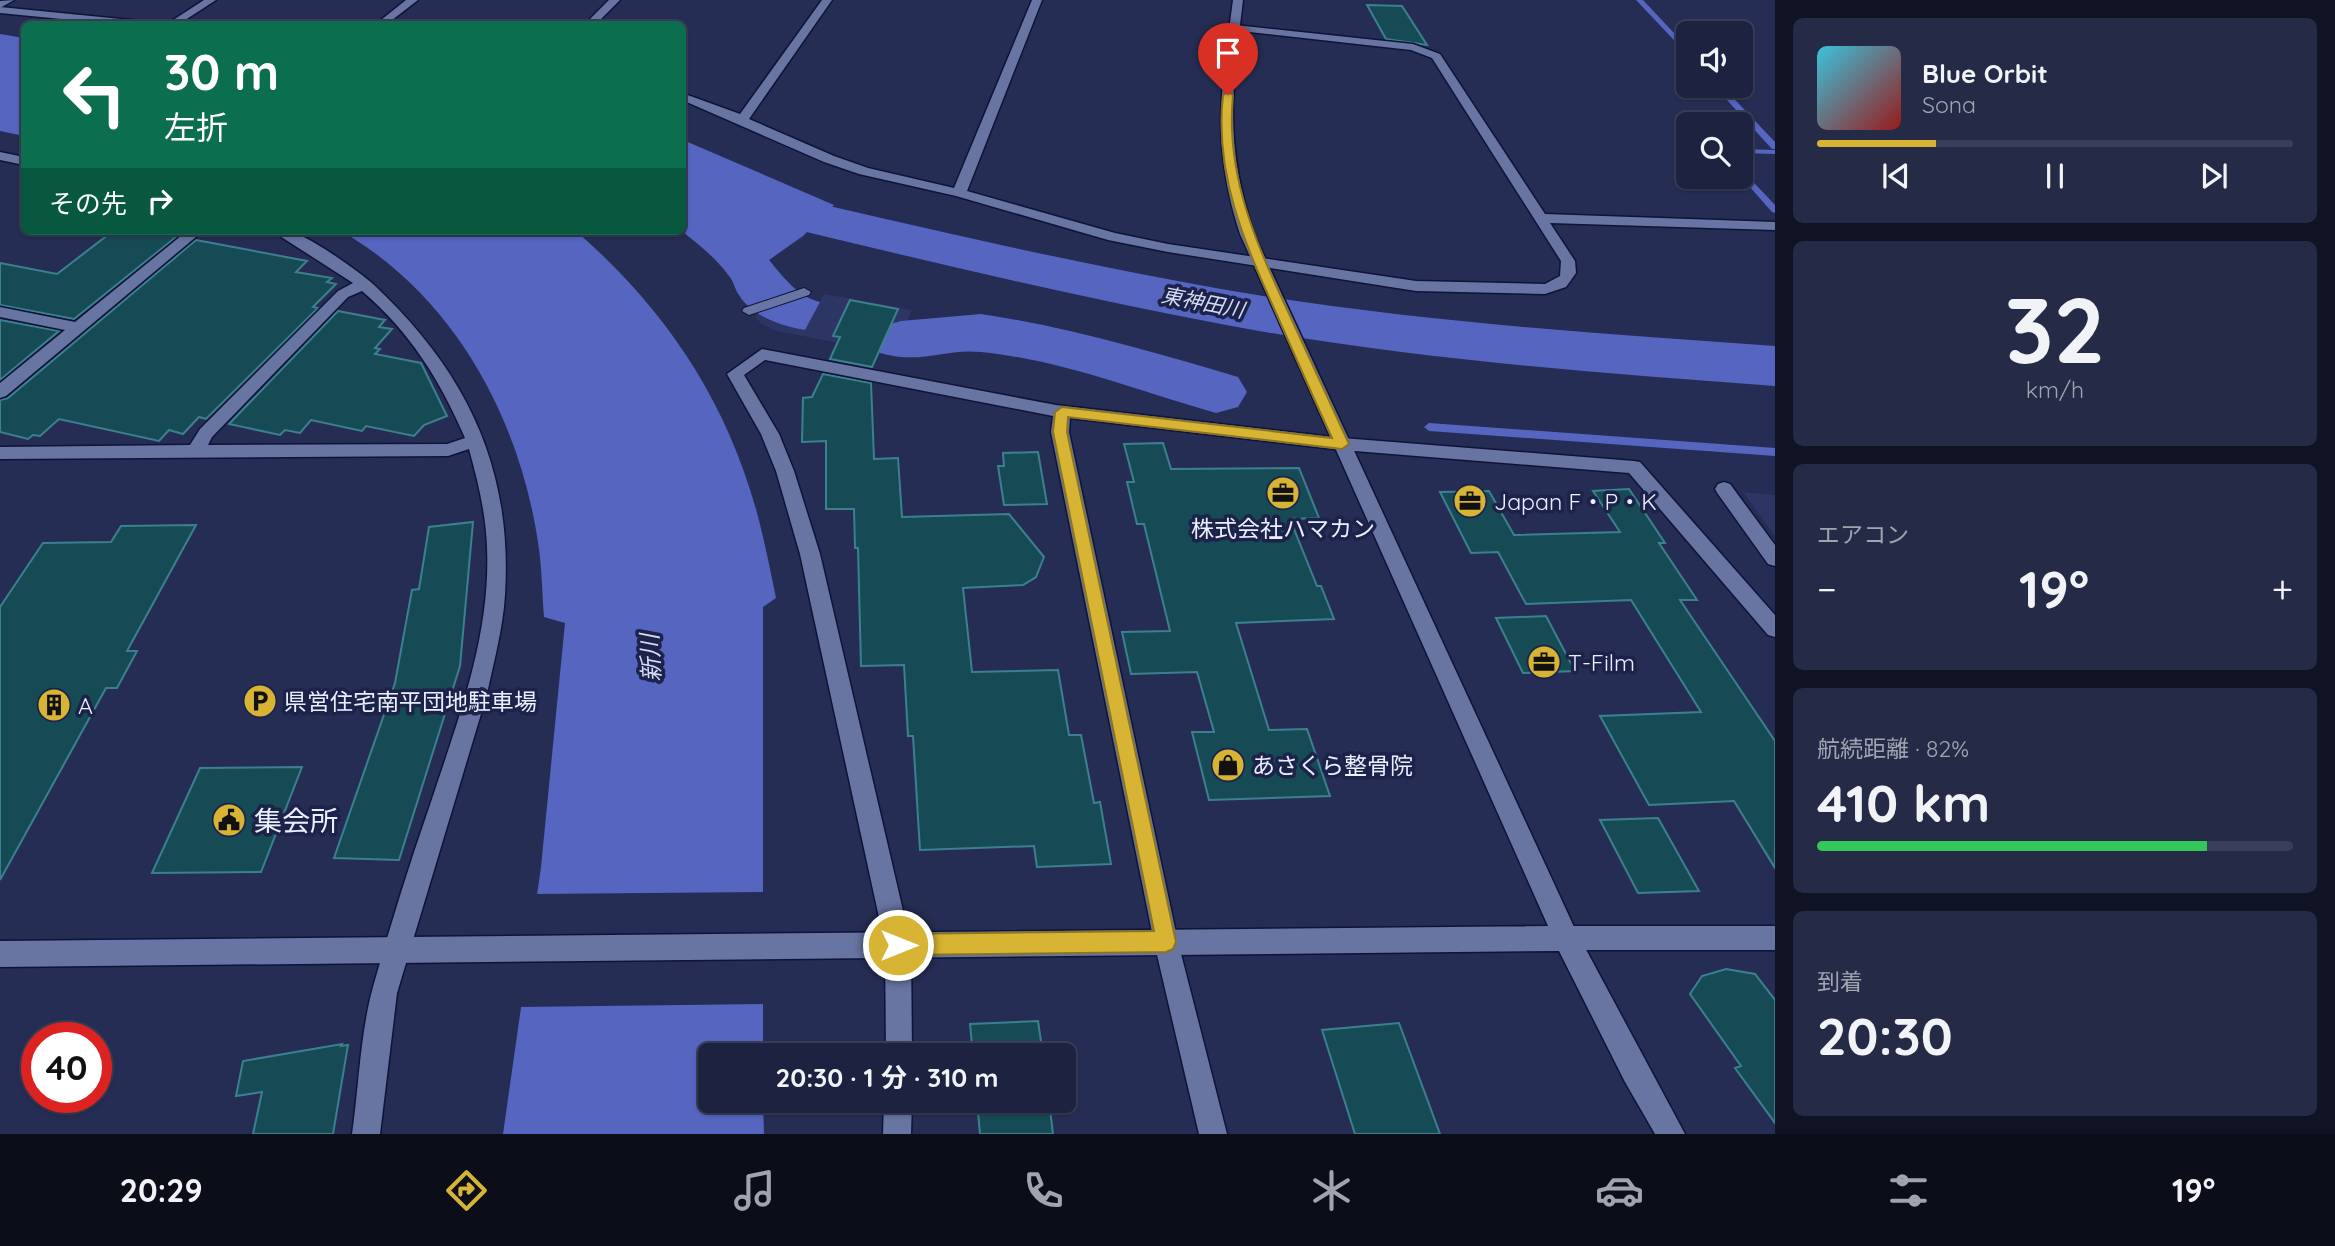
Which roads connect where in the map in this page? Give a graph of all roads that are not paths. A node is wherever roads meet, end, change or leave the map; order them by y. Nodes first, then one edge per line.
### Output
1 (9, 0) edge
2 (211, 0) edge
3 (413, 0) edge
4 (615, 0) edge
5 (827, 0) edge
6 (1037, 0) edge
7 (1238, 0) edge
8 (0, 7) edge
9 (116, 21) edge
10 (177, 21) edge
11 (385, 21) edge
12 (593, 21) edge
13 (1235, 28) junction
14 (686, 98) edge
15 (742, 120) junction
16 (0, 156) edge
17 (21, 160) edge
18 (959, 193) junction
19 (1540, 218) junction
20 (1775, 226) edge
21 (191, 235) edge
22 (286, 235) edge
23 (1262, 269) junction
24 (364, 284) junction
25 (804, 292) dead end
26 (749, 311) dead end
27 (0, 312) edge
28 (78, 328) junction
29 (1301, 354) joint
30 (0, 392) edge
31 (1062, 412) junction
32 (475, 441) junction
33 (1342, 444) junction
34 (195, 452) junction
35 (0, 453) edge
36 (1724, 489) dead end
37 (1775, 559) edge
38 (1775, 629) edge
39 (1566, 938) junction
40 (1775, 938) edge
41 (1166, 942) junction
42 (898, 945) junction
43 (396, 950) junction
44 (0, 954) edge
45 (899, 1043) edge
46 (898, 1113) edge
47 (366, 1134) edge
48 (897, 1134) edge
49 (1213, 1134) edge
50 (1671, 1134) edge

1 - 8 street
2 - 10 street
3 - 11 street
4 - 12 street
5 - 15 street
6 - 18 street
7 - 13 street
8 - 9 street
13 - 19 street
13 - 23 street
14 - 15 street
15 - 18 street
16 - 17 street
18 - 23 street
19 - 20 street
19 - 23 street
21 - 28 street
22 - 24 street
23 - 29 street
24 - 32 street
24 - 34 street
25 - 26 lane
27 - 28 street
28 - 30 street
29 - 33 street
31 - 33 street
31 - 41 street
31 - 42 street
32 - 34 street
32 - 43 street
33 - 38 street
33 - 39 street
34 - 35 street
36 - 37 street
39 - 40 street
39 - 41 street
39 - 50 street
41 - 42 street
41 - 49 street
42 - 43 street
42 - 45 street
43 - 44 street
43 - 47 street
46 - 48 street

